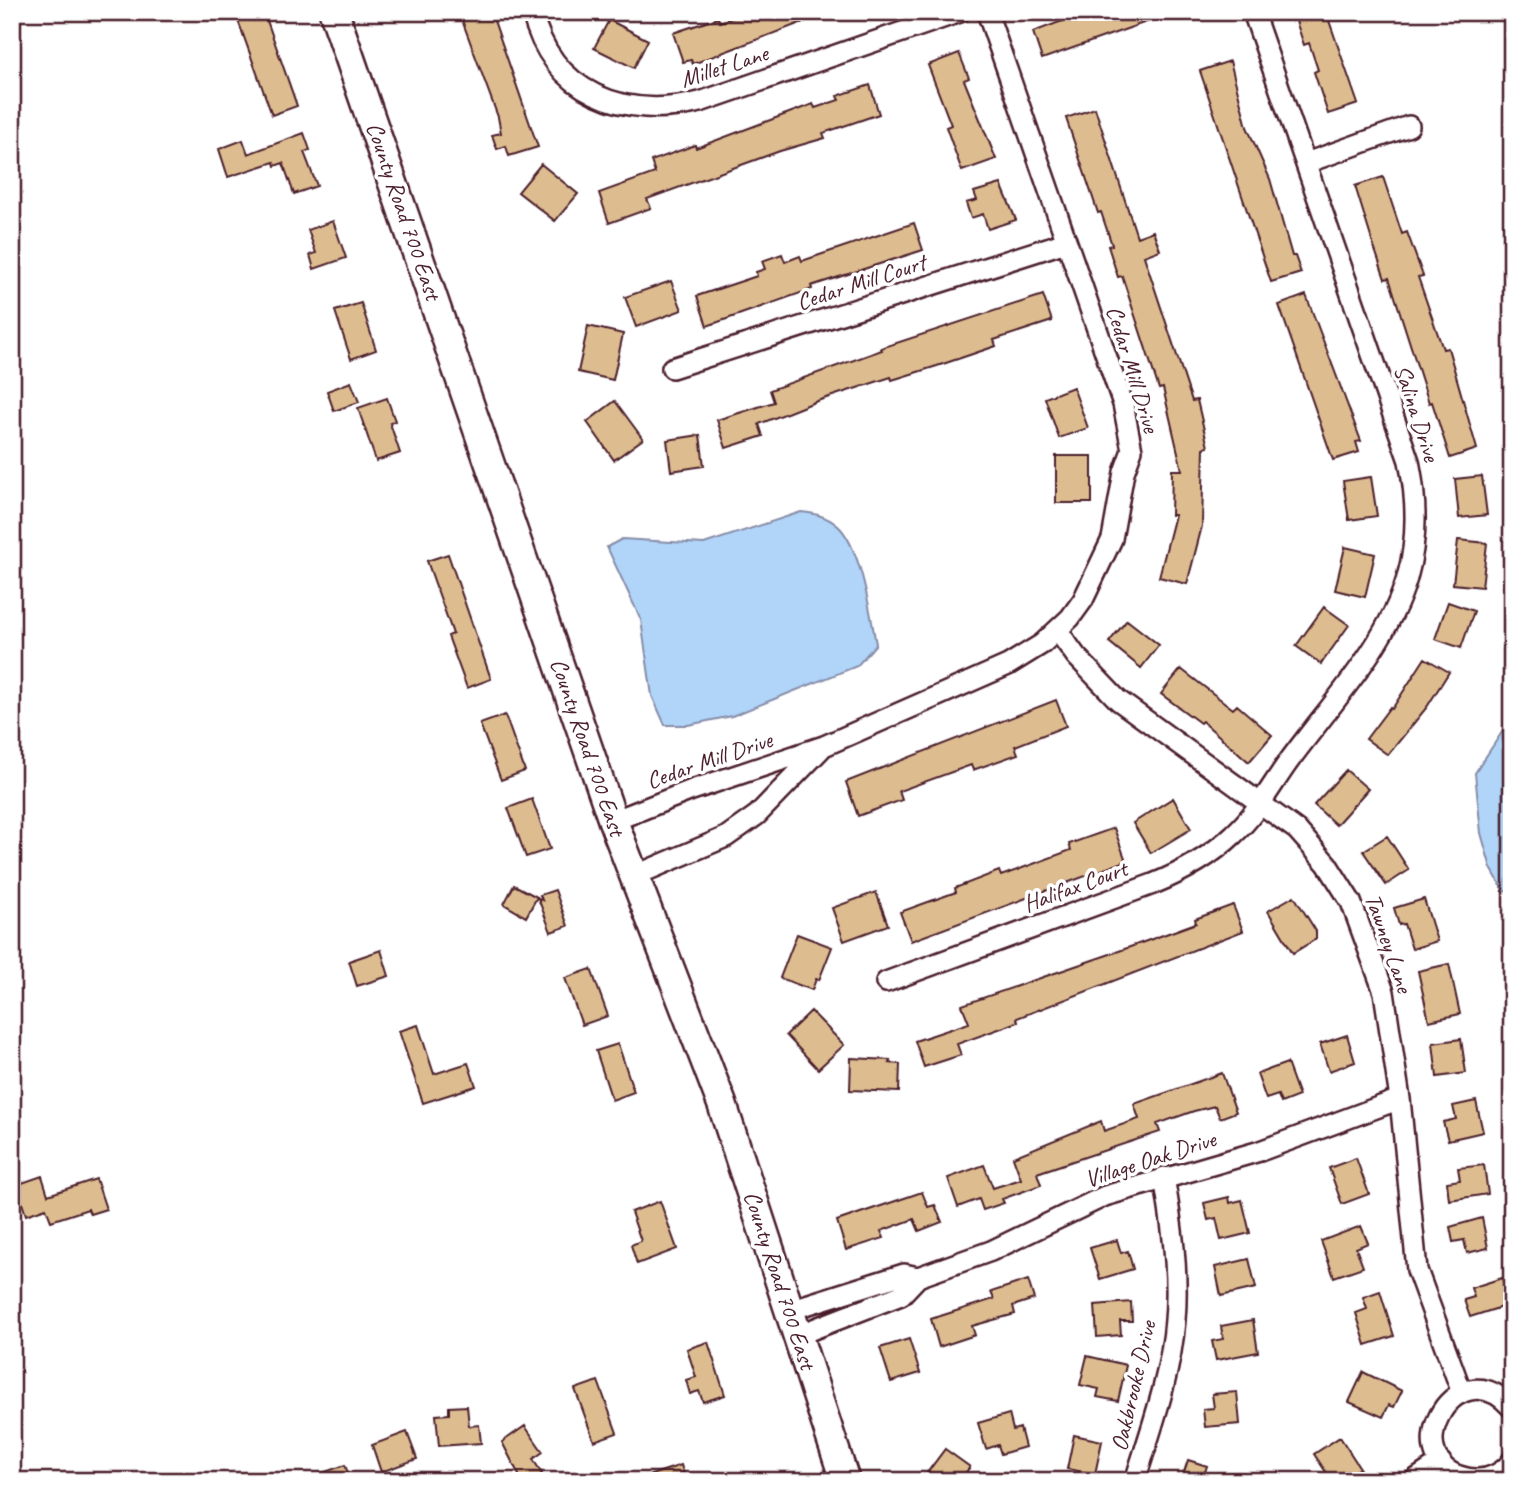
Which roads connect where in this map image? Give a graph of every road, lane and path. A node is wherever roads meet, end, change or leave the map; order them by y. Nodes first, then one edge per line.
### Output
1 (334, 12) edge
2 (960, 12) edge
3 (987, 12) edge
4 (1253, 12) edge
5 (532, 16) edge
6 (1409, 126) dead end
7 (1306, 163) junction
8 (1066, 242) junction
9 (672, 368) dead end
10 (1058, 631) junction
11 (824, 746) junction
12 (1261, 803) junction
13 (613, 821) junction
14 (634, 876) junction
15 (886, 982) dead end
16 (1400, 1099) junction
17 (1164, 1177) junction
18 (794, 1322) junction
19 (1462, 1393) junction
20 (1512, 1408) edge
21 (1512, 1461) edge
22 (1441, 1462) junction
23 (845, 1481) edge
24 (1135, 1481) edge
25 (1413, 1481) edge

1 - 13 main road, County Road 700 East
2 - 5 street, Millet Lane
3 - 8 street, Cedar Mill Drive
4 - 7 street, Salina Drive
6 - 7 street
7 - 12 street, Salina Drive
8 - 9 street, Cedar Mill Court
8 - 10 street, Cedar Mill Drive
10 - 11 street, Cedar Mill Drive
10 - 12 street, Tawney Lane
11 - 13 street, Cedar Mill Drive
11 - 14 street
12 - 15 street, Halifax Court
12 - 16 street, Tawney Lane
13 - 14 main road, County Road 700 East
14 - 18 main road, County Road 700 East
16 - 17 street, Village Oak Drive
16 - 19 street, Tawney Lane
17 - 18 street, Village Oak Drive
17 - 24 street, Oakbrooke Drive
18 - 23 main road, County Road 700 East
19 - 20 street
19 - 22 street
21 - 22 street
22 - 25 street

